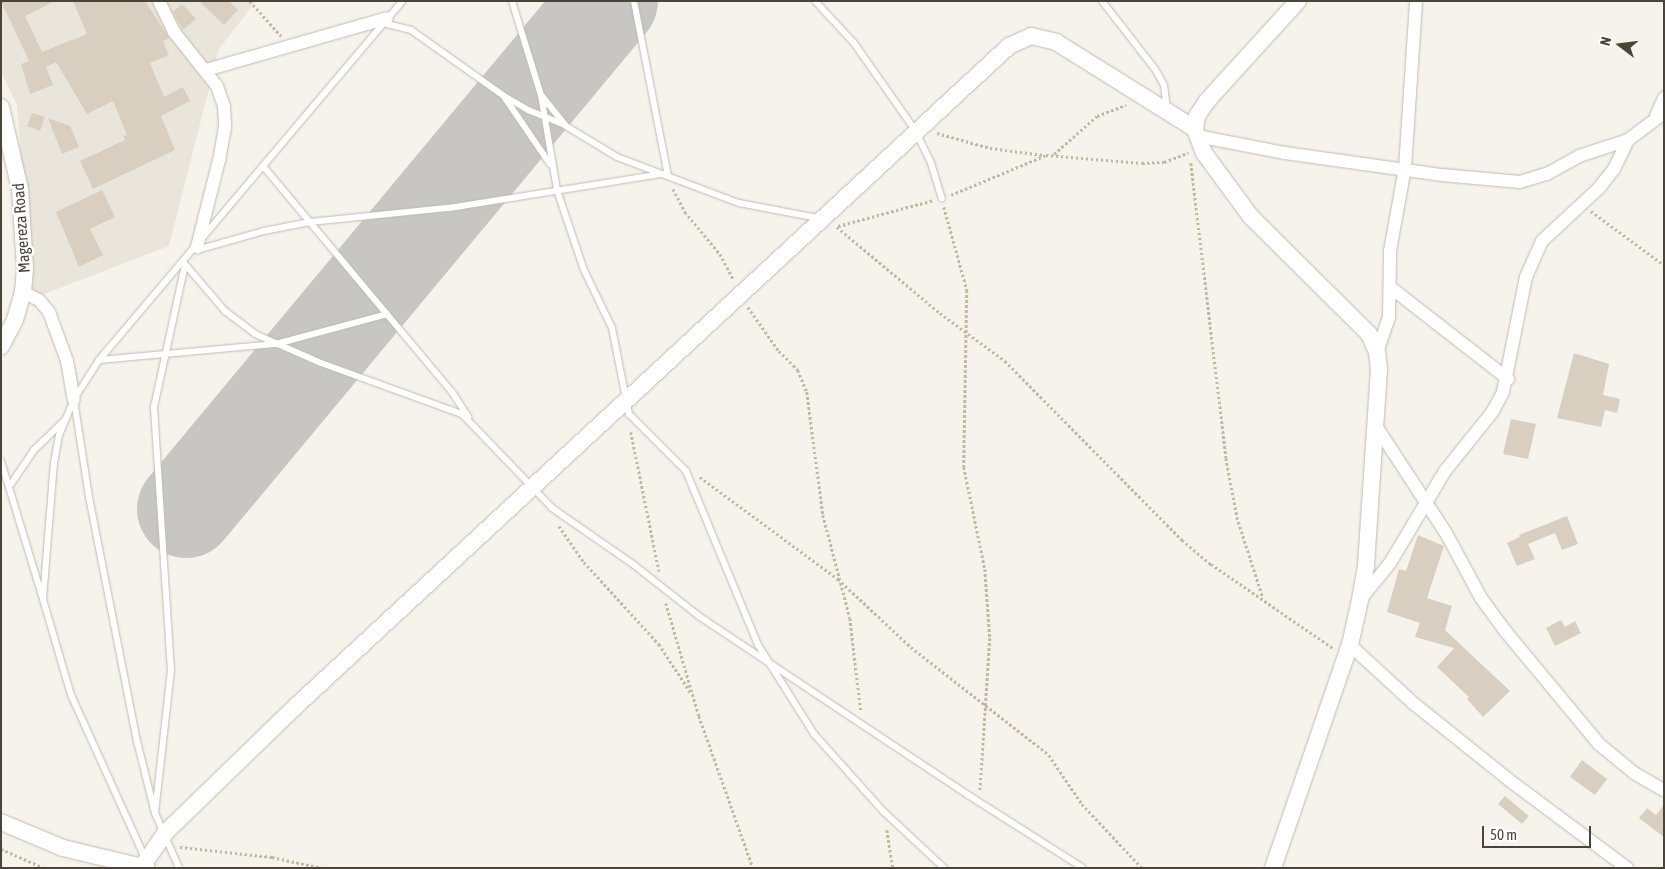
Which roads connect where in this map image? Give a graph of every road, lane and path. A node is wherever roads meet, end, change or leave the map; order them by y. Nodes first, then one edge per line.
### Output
1 (159, 1) edge
2 (250, 1) edge
3 (402, 1) edge
4 (512, 1) edge
5 (634, 1) edge
6 (815, 1) edge
7 (1102, 1) edge
8 (1298, 1) edge
9 (1416, 1) edge
10 (385, 21) junction
11 (288, 47) junction
12 (206, 70) junction
13 (541, 95) junction
14 (504, 96) junction
15 (1664, 98) edge
16 (1151, 99) junction
17 (1, 107) edge
18 (1167, 109) junction
19 (1660, 115) edge
20 (545, 118) junction
21 (566, 126) junction
22 (918, 128) junction
23 (1628, 140) junction
24 (1196, 141) junction
25 (1054, 154) junction
26 (1046, 155) junction
27 (551, 165) junction
28 (263, 166) junction
29 (1405, 168) junction
30 (665, 175) junction
31 (557, 190) junction
32 (942, 198) junction
33 (1583, 204) junction
34 (310, 222) junction
35 (829, 223) junction
36 (195, 249) junction
37 (184, 264) junction
38 (1664, 265) edge
39 (1390, 287) junction
40 (23, 292) junction
41 (741, 294) junction
42 (387, 314) junction
43 (966, 331) junction
44 (276, 344) junction
45 (1, 346) edge
46 (1377, 352) junction
47 (167, 354) junction
48 (100, 360) junction
49 (1508, 379) junction
50 (74, 399) junction
51 (627, 408) junction
52 (66, 419) junction
53 (472, 422) junction
54 (1374, 422) junction
55 (1, 461) edge
56 (681, 465) junction
57 (10, 484) junction
58 (532, 488) junction
59 (1426, 502) junction
60 (552, 508) junction
61 (838, 579) junction
62 (663, 589) junction
63 (43, 599) junction
64 (1263, 599) junction
65 (1360, 600) junction
66 (1348, 652) junction
67 (769, 664) junction
68 (692, 695) junction
69 (984, 704) junction
70 (862, 724) junction
71 (1664, 790) edge
72 (979, 802) junction
73 (884, 812) junction
74 (155, 813) junction
75 (1, 822) edge
76 (166, 840) junction
77 (1, 849) edge
78 (144, 865) edge
79 (44, 868) edge
80 (178, 868) edge
81 (322, 868) edge
82 (753, 868) edge
83 (893, 868) edge
84 (944, 868) edge
85 (1083, 868) edge
86 (1142, 868) edge
87 (1273, 868) edge
88 (1627, 868) edge

1 - 12 street
2 - 11 path
3 - 10 lane
4 - 13 lane
5 - 30 lane
6 - 22 lane
7 - 18 lane
8 - 24 street
9 - 29 street
10 - 11 street
10 - 14 lane
10 - 28 lane
11 - 12 street
12 - 36 street
13 - 20 lane
13 - 21 lane
14 - 20 lane
14 - 27 lane
15 - 19 street
16 - 18 street
16 - 22 street
16 - 25 path
17 - 40 street, Magereza Road
18 - 24 street
19 - 23 street
20 - 21 lane
20 - 27 lane
21 - 30 lane
22 - 26 path
22 - 32 lane
22 - 35 street
23 - 29 street
23 - 33 street
24 - 25 path
24 - 29 street
24 - 46 street
24 - 64 path
25 - 26 path
26 - 32 path
27 - 31 lane
28 - 34 lane
28 - 36 lane
29 - 39 street
30 - 31 lane
30 - 35 lane
30 - 41 path
31 - 34 lane
31 - 51 lane
32 - 35 path
32 - 43 path
33 - 38 path
33 - 49 street
34 - 36 lane
34 - 42 lane
35 - 41 street
35 - 43 path
36 - 37 lane
37 - 44 lane
37 - 47 lane
37 - 48 lane
39 - 46 street
39 - 49 street
40 - 45 street, Magereza Road
40 - 50 street
41 - 51 street
41 - 61 path
42 - 44 lane
42 - 53 lane
43 - 64 path
43 - 69 path
44 - 47 lane
44 - 53 lane
46 - 54 street
47 - 48 lane
47 - 74 lane
48 - 50 lane
49 - 59 street
50 - 52 lane
50 - 74 lane
51 - 56 lane
51 - 58 street
51 - 62 path
52 - 57 lane
52 - 63 lane
53 - 58 lane
54 - 59 street
54 - 65 street
55 - 57 lane
56 - 61 path
56 - 67 lane
57 - 63 lane
58 - 60 lane
58 - 76 street
59 - 65 street
59 - 71 street
60 - 62 lane
60 - 68 path
61 - 69 path
61 - 70 path
62 - 67 lane
62 - 68 path
63 - 78 lane
64 - 66 path
65 - 66 street
66 - 87 street
66 - 88 street
67 - 70 lane
67 - 73 lane
68 - 82 path
69 - 72 path
69 - 86 path
70 - 72 lane
72 - 85 lane
73 - 83 path
73 - 84 lane
74 - 76 lane
75 - 78 street
76 - 78 street
76 - 80 lane
76 - 81 path
77 - 79 path

